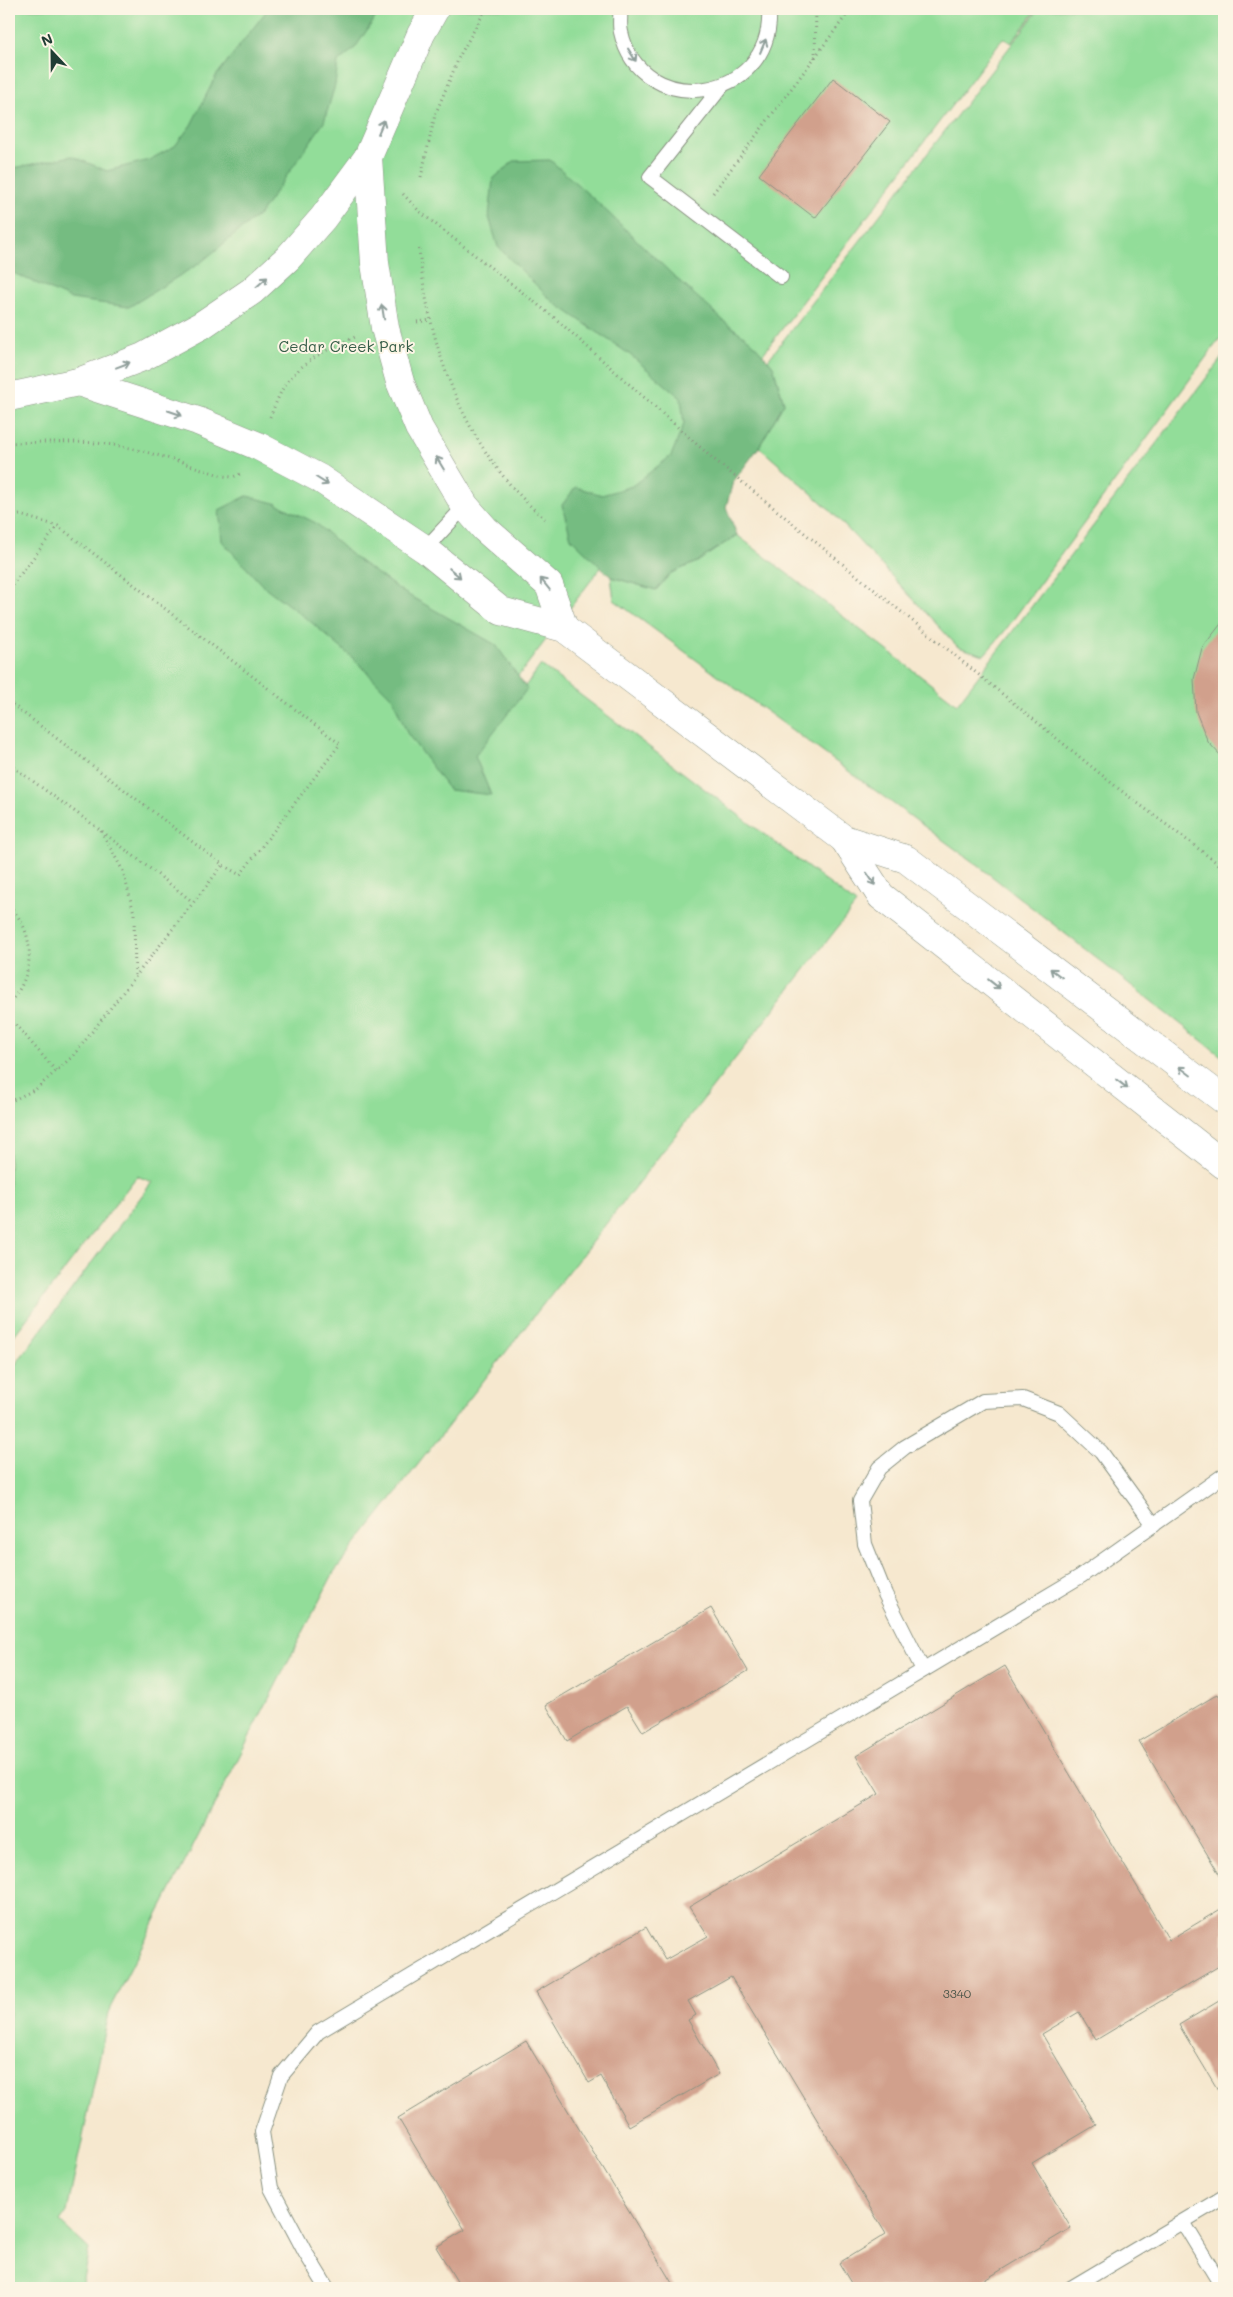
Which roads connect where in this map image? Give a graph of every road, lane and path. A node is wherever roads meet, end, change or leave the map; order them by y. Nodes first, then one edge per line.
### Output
1 (435, 9) edge
2 (486, 9) edge
3 (620, 9) edge
4 (769, 9) edge
5 (816, 9) edge
6 (851, 9) edge
7 (815, 59) junction
8 (722, 86) junction
9 (368, 157) junction
10 (421, 177) dead end
11 (697, 214) junction
12 (419, 249) dead end
13 (781, 277) dead end
14 (359, 335) dead end
15 (78, 382) junction
16 (9, 397) edge
17 (266, 425) dead end
18 (9, 443) edge
19 (246, 467) dead end
20 (465, 506) junction
21 (9, 516) edge
22 (545, 518) dead end
23 (58, 526) junction
24 (425, 549) junction
25 (9, 589) edge
26 (564, 628) junction
27 (9, 702) edge
28 (9, 764) edge
29 (99, 829) junction
30 (844, 839) junction
31 (223, 865) junction
32 (1224, 868) edge
33 (193, 902) junction
34 (9, 906) edge
35 (135, 977) junction
36 (9, 1004) edge
37 (9, 1016) edge
38 (56, 1071) junction
39 (1224, 1100) edge
40 (9, 1102) edge
41 (1224, 1165) edge
42 (1224, 1475) edge
43 (1154, 1525) junction
44 (923, 1670) junction
45 (1224, 2198) edge
46 (1183, 2222) junction
47 (327, 2288) edge
48 (1071, 2288) edge
49 (1223, 2288) edge

9 -> 1 street
2 - 10 path
3 -> 8 lane
8 -> 4 lane
5 - 7 path
6 - 7 path
7 - 11 path
8 - 11 lane
15 -> 9 street
20 -> 9 street
9 - 32 path
11 - 13 lane
12 - 22 path
14 - 17 path
15 - 16 street
15 -> 24 street
18 - 19 path
20 - 24 lane
26 -> 20 street
21 - 23 path
23 - 25 path
23 - 31 path
24 -> 26 street
26 - 30 street
27 - 31 path
28 - 29 path
29 - 33 path
29 - 35 path
39 -> 30 street
30 -> 41 street
31 - 33 path
33 - 35 path
34 - 36 path
35 - 38 path
37 - 38 path
38 - 40 path
42 - 43 lane
43 - 44 lane
43 - 44 lane
44 - 47 lane
45 - 46 lane
46 - 48 lane
46 - 49 lane

